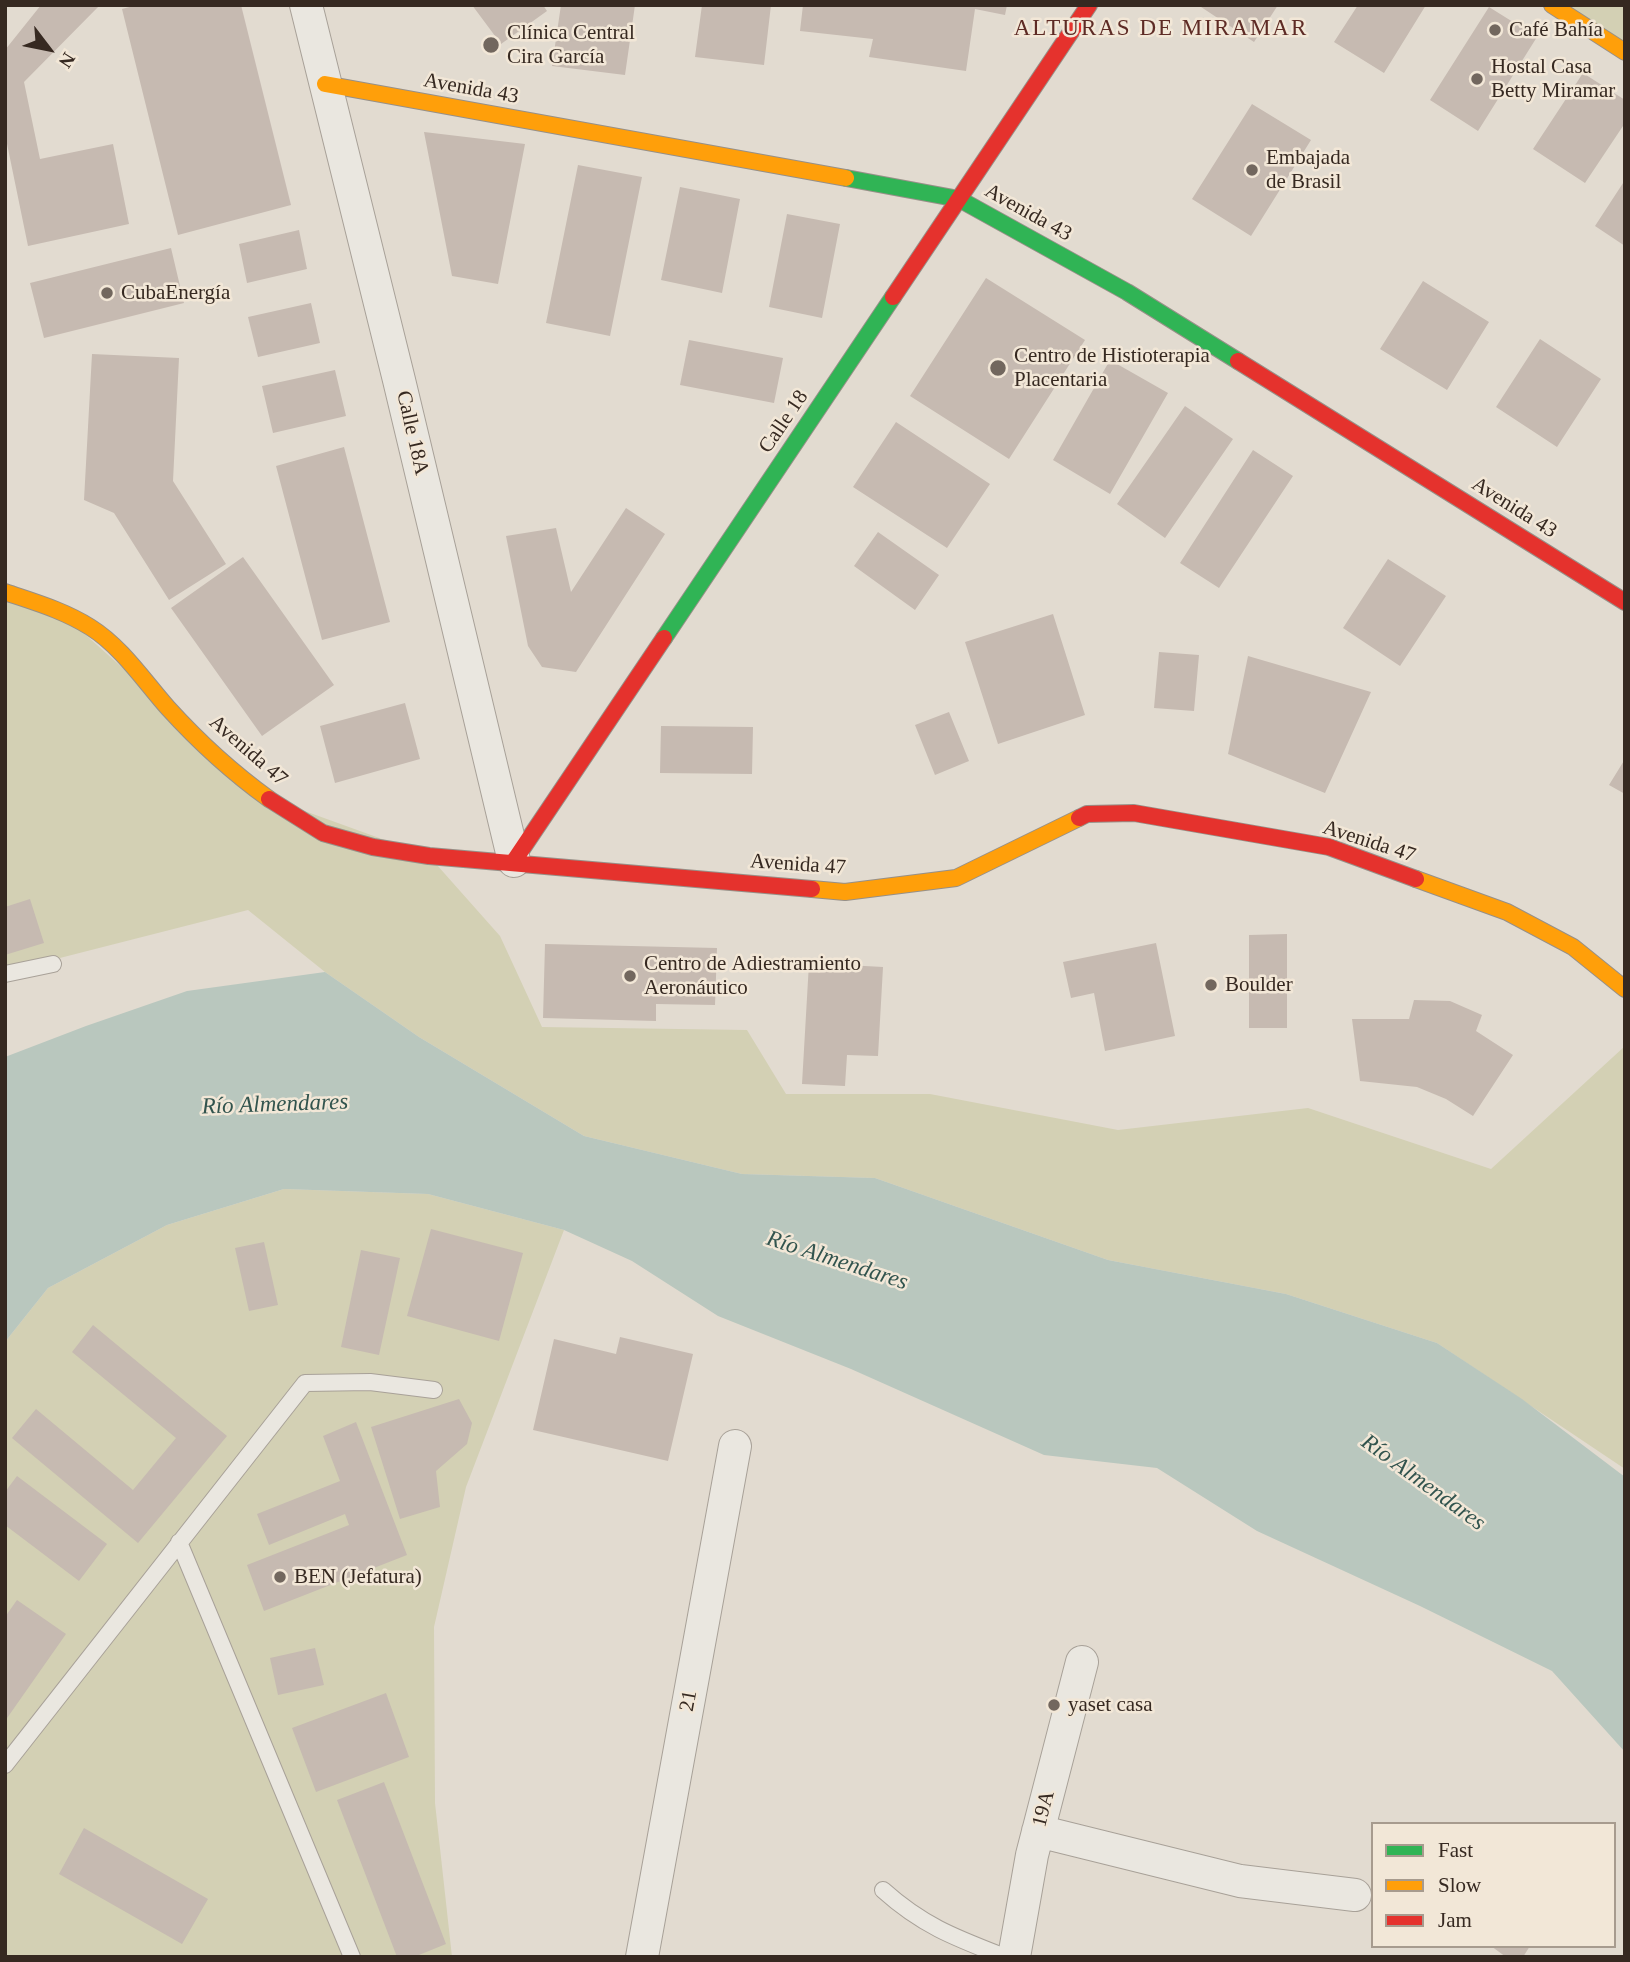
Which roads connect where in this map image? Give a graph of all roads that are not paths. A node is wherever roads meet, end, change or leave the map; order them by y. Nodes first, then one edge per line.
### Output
1 (306, 5) edge
2 (1089, 5) edge
3 (1552, 5) edge
4 (1625, 52) edge
5 (325, 84) junction
6 (959, 199) junction
7 (5, 592) edge
8 (1625, 602) edge
9 (514, 861) junction
10 (53, 964) dead end
11 (5, 974) edge
12 (1625, 989) edge
13 (434, 1390) dead end
14 (736, 1446) dead end
15 (179, 1542) junction
16 (1082, 1662) dead end
17 (5, 1765) edge
18 (1038, 1831) junction
19 (883, 1890) dead end
20 (1355, 1895) dead end
21 (352, 1957) edge
22 (642, 1957) edge
23 (1005, 1957) edge
24 (1014, 1957) edge

1 - 5 street, Calle 18A
2 - 6 street, Calle 18
3 - 4 street
5 - 6 street, Avenida 43
5 - 9 street, Calle 18A
6 - 8 street, Avenida 43
6 - 9 street, Calle 18
7 - 9 street, Avenida 47
9 - 12 street, Avenida 47
10 - 11 lane
13 - 15 lane
14 - 22 street, 21
15 - 17 lane
15 - 21 lane
16 - 18 street, 19A
18 - 20 street
18 - 24 street, 19A
19 - 23 lane

